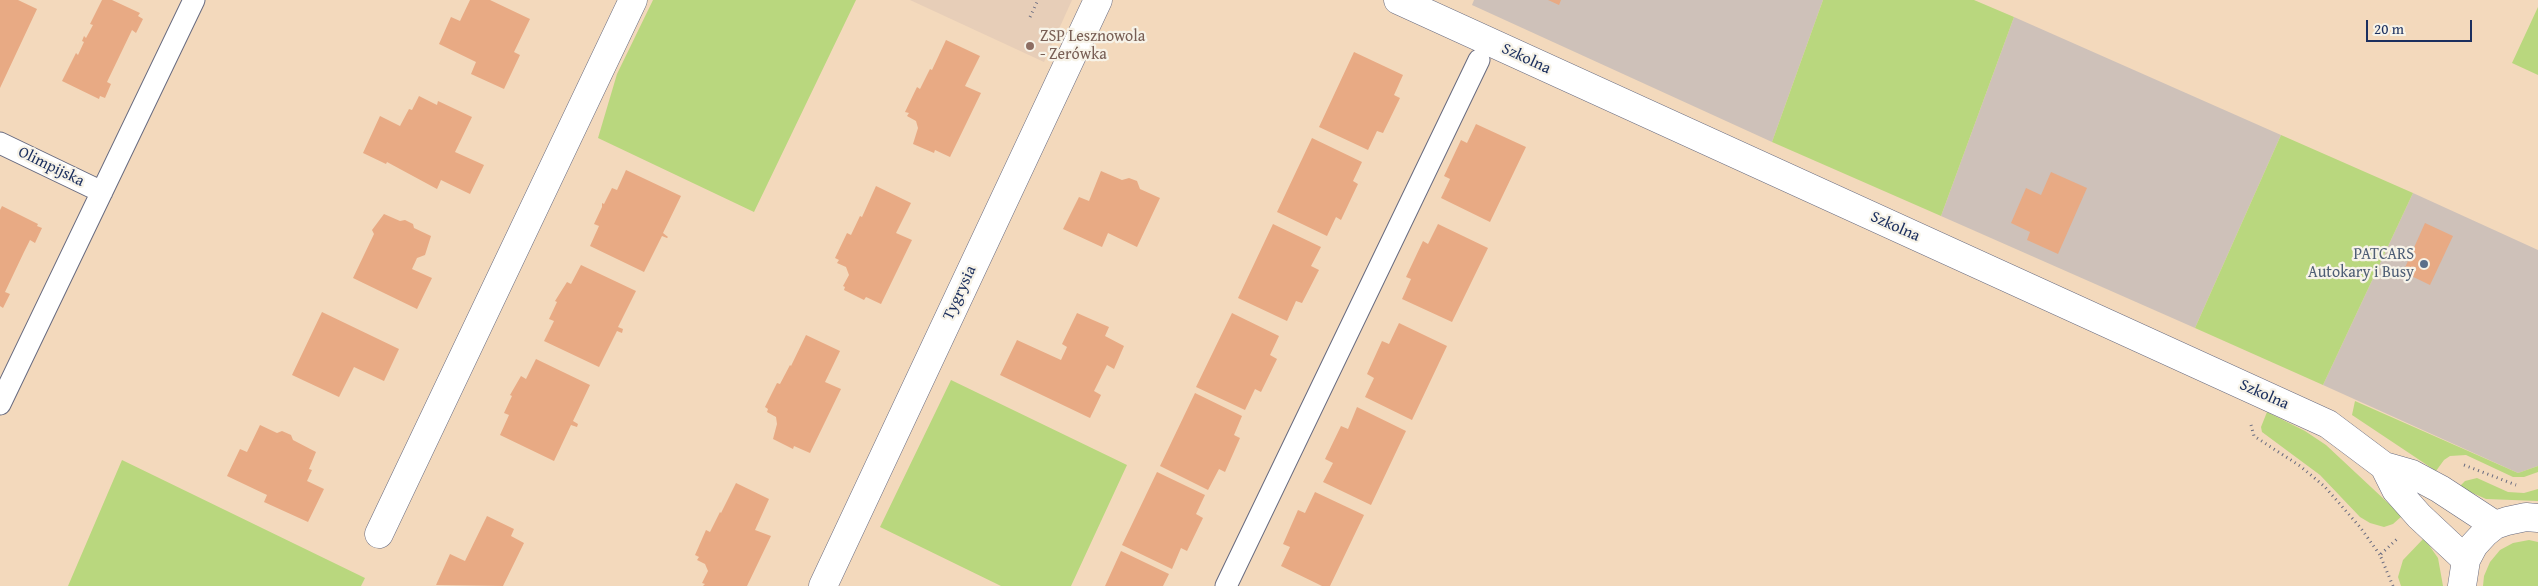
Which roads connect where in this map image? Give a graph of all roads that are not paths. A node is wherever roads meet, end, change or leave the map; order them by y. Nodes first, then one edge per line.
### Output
1 (194, 0) edge
2 (632, 0) edge
3 (1098, 0) edge
4 (1398, 0) edge
5 (1479, 60) dead end
6 (0, 143) edge
7 (102, 192) junction
8 (0, 404) edge
9 (2384, 466) junction
10 (2538, 518) edge
11 (2495, 525) junction
12 (379, 534) dead end
13 (2466, 560) junction
14 (823, 586) edge
15 (1226, 586) edge
16 (2462, 586) edge

1 - 7 lane
2 - 12 street
3 - 14 street, Tygrysia
4 - 9 street, Szkolna
5 - 15 lane
6 - 7 lane, Olimpijska
7 - 8 lane
9 - 11 street, Szkolna
9 - 13 street, Szkolna
10 - 11 street
11 - 13 street
13 - 16 street

